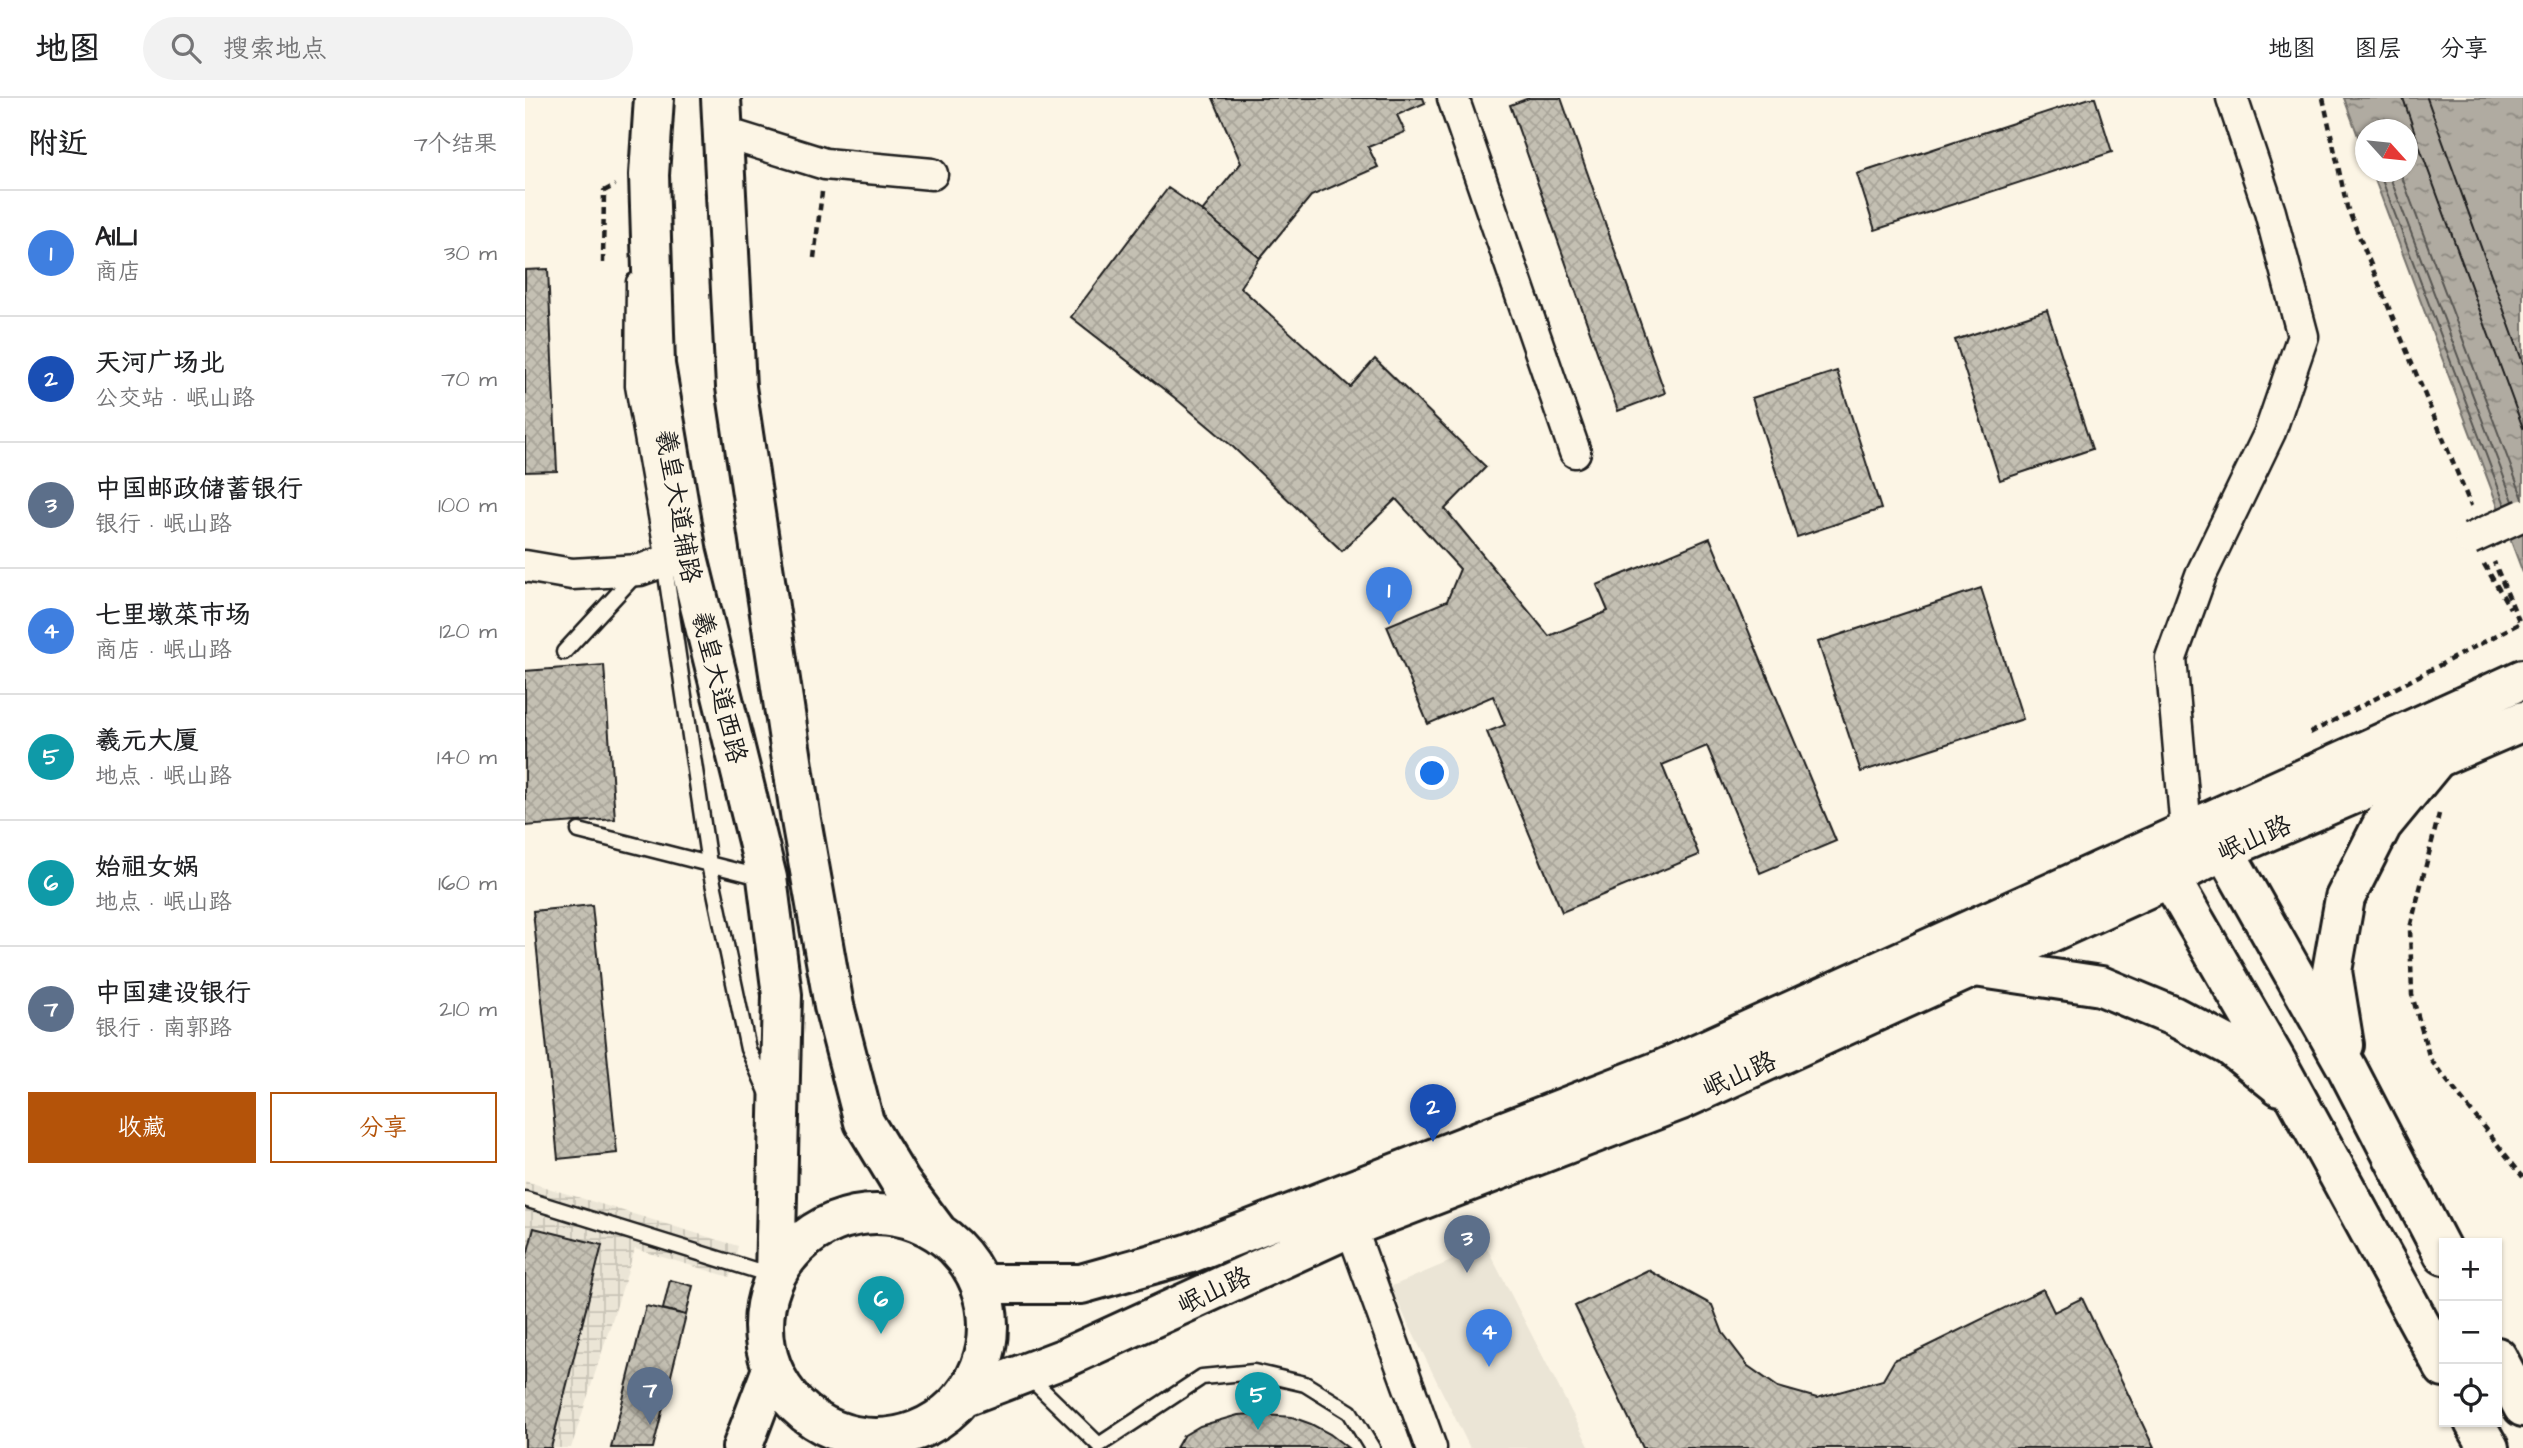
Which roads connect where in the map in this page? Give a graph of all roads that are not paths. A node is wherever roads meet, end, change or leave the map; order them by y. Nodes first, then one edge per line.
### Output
1 (654, 98) edge
2 (1453, 98) edge
3 (2232, 98) edge
4 (722, 115) edge
5 (932, 174) dead end
6 (634, 267) dead end
7 (1575, 452) dead end
8 (2523, 515) edge
9 (2470, 539) road end
10 (664, 561) junction
11 (525, 566) edge
12 (564, 652) dead end
13 (2523, 679) edge
14 (2513, 725) edge
15 (2438, 757) junction
16 (2186, 830) junction
17 (579, 831) dead end
18 (2224, 850) junction
19 (709, 864) junction
20 (767, 878) junction
21 (2170, 878) junction
22 (1975, 967) junction
23 (2347, 1068) junction
24 (2295, 1099) junction
25 (779, 1120) junction
26 (525, 1199) edge
27 (1351, 1227) junction
28 (936, 1230) junction
29 (2439, 1245) edge
30 (775, 1277) junction
31 (981, 1284) junction
32 (2442, 1364) edge
33 (2501, 1364) edge
34 (772, 1369) junction
35 (1025, 1373) junction
36 (965, 1396) junction
37 (2523, 1407) edge
38 (2477, 1427) edge
39 (902, 1442) edge
40 (741, 1448) edge
41 (1372, 1448) edge
42 (1431, 1448) edge
43 (2489, 1448) edge

1 - 10 main road, 羲皇大道西路
2 - 7 street
3 - 16 street
4 - 5 street
4 - 28 main road, 羲皇大道西路
6 - 10 lane, 羲皇大道辅路
8 - 9 street, bridge
10 - 11 street
10 - 12 lane
10 - 19 lane, 羲皇大道辅路
10 - 20 main road, 羲皇大道西路
13 - 16 main road, 岷山路
14 - 15 main road, 岷山路
15 - 18 main road, 岷山路
15 - 23 main road
16 - 18 main road
16 - 21 main road
16 - 31 main road, 岷山路
17 - 19 lane
18 - 21 main road, 岷山路
18 - 23 main road
19 - 20 lane
19 - 25 lane, 羲皇大道辅路
20 - 25 main road, 羲皇大道西路
21 - 22 main road, 岷山路
21 - 24 main road
22 - 24 main road
22 - 27 main road, 岷山路
23 - 29 main road
24 - 32 main road
25 - 30 main road, 羲皇大道西路
26 - 30 lane
27 - 35 main road, 岷山路
27 - 42 street
28 - 30 main road
28 - 31 main road
30 - 34 main road
31 - 36 main road
33 - 37 main road
34 - 39 main road
34 - 40 main road
35 - 36 main road, 岷山路
35 - 41 lane
36 - 39 main road
38 - 43 main road

